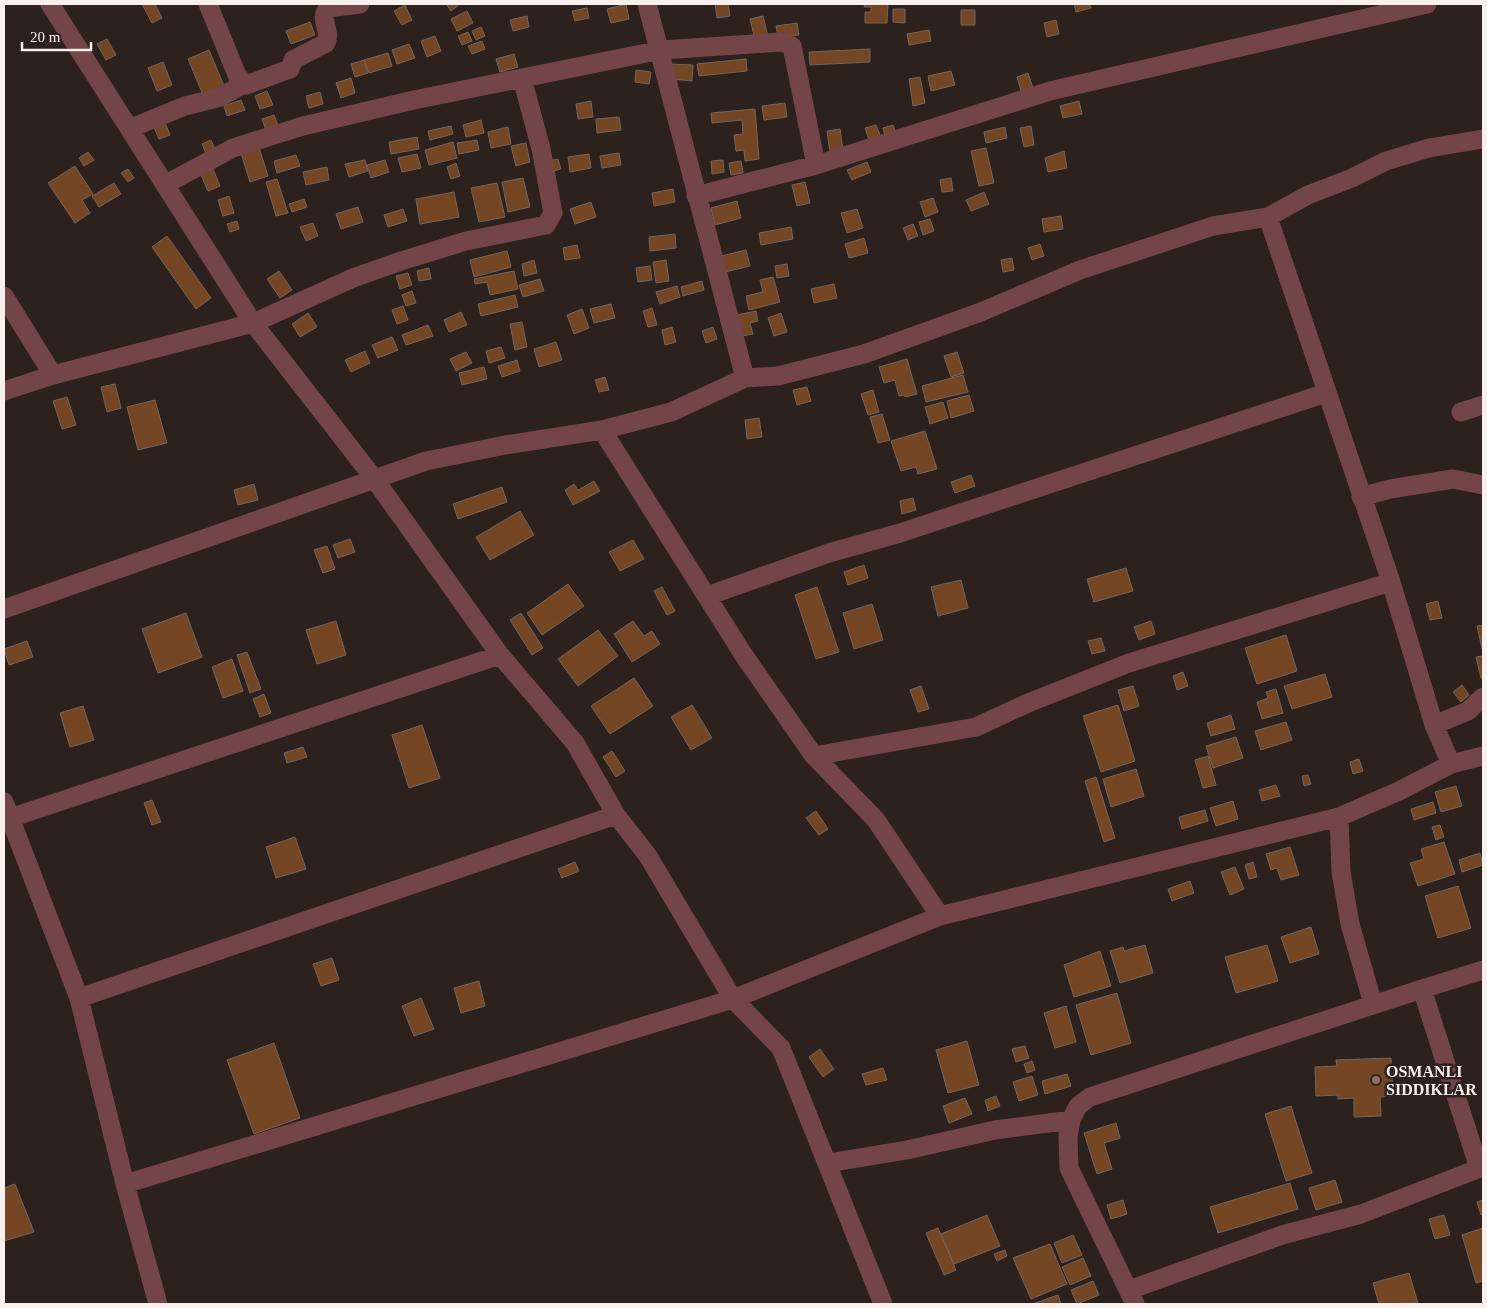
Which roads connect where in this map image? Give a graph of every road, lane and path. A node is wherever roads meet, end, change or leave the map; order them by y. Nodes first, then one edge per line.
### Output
1 (50, 4) edge
2 (208, 4) edge
3 (360, 4) edge
4 (647, 4) edge
5 (1427, 4) edge
6 (661, 50) junction
7 (522, 78) junction
8 (243, 84) junction
9 (130, 128) junction
10 (1483, 139) edge
11 (816, 165) junction
12 (166, 184) junction
13 (696, 196) junction
14 (1268, 217) junction
15 (4, 296) edge
16 (253, 323) junction
17 (52, 375) junction
18 (745, 378) junction
19 (4, 390) edge
20 (1326, 393) junction
21 (1483, 405) edge
22 (1461, 412) dead end
23 (602, 430) junction
24 (373, 478) junction
25 (1483, 485) edge
26 (1361, 497) junction
27 (1391, 582) junction
28 (707, 596) junction
29 (4, 609) edge
30 (500, 655) junction
31 (1483, 697) edge
32 (1434, 725) junction
33 (814, 756) junction
34 (1483, 756) edge
35 (1451, 764) junction
36 (6, 813) edge
37 (616, 815) junction
38 (1339, 817) junction
39 (940, 916) junction
40 (1483, 970) edge
41 (1422, 989) junction
42 (80, 998) junction
43 (733, 999) junction
44 (1373, 1004) junction
45 (1071, 1120) junction
46 (828, 1163) junction
47 (1481, 1167) edge
48 (125, 1184) junction
49 (1132, 1297) edge
50 (158, 1304) edge
51 (883, 1304) edge

1 - 9 street
2 - 8 street
3 - 8 street
4 - 6 street
5 - 11 street
6 - 7 street
6 - 11 street
6 - 13 street
7 - 12 street
7 - 16 street
8 - 9 street
9 - 12 street
10 - 14 street
11 - 13 street
12 - 16 street
13 - 18 street
14 - 18 street
14 - 20 street
15 - 17 street
16 - 17 street
16 - 24 street
17 - 19 street
18 - 23 street
20 - 26 street
20 - 28 street
21 - 22 street
23 - 24 street
23 - 28 street
24 - 29 street
24 - 30 street
25 - 26 street
26 - 27 street
27 - 32 street
27 - 33 street
28 - 33 street
30 - 36 street
30 - 37 street
31 - 32 street
32 - 35 street
33 - 39 street
34 - 35 street
35 - 38 street
36 - 42 street
37 - 42 street
37 - 43 street
38 - 39 street
38 - 44 street
39 - 43 street
40 - 41 street
41 - 44 street
41 - 47 street
42 - 48 street
43 - 46 street
43 - 48 street
44 - 45 street
45 - 46 street
45 - 49 street
46 - 51 street
47 - 49 street
48 - 50 street

